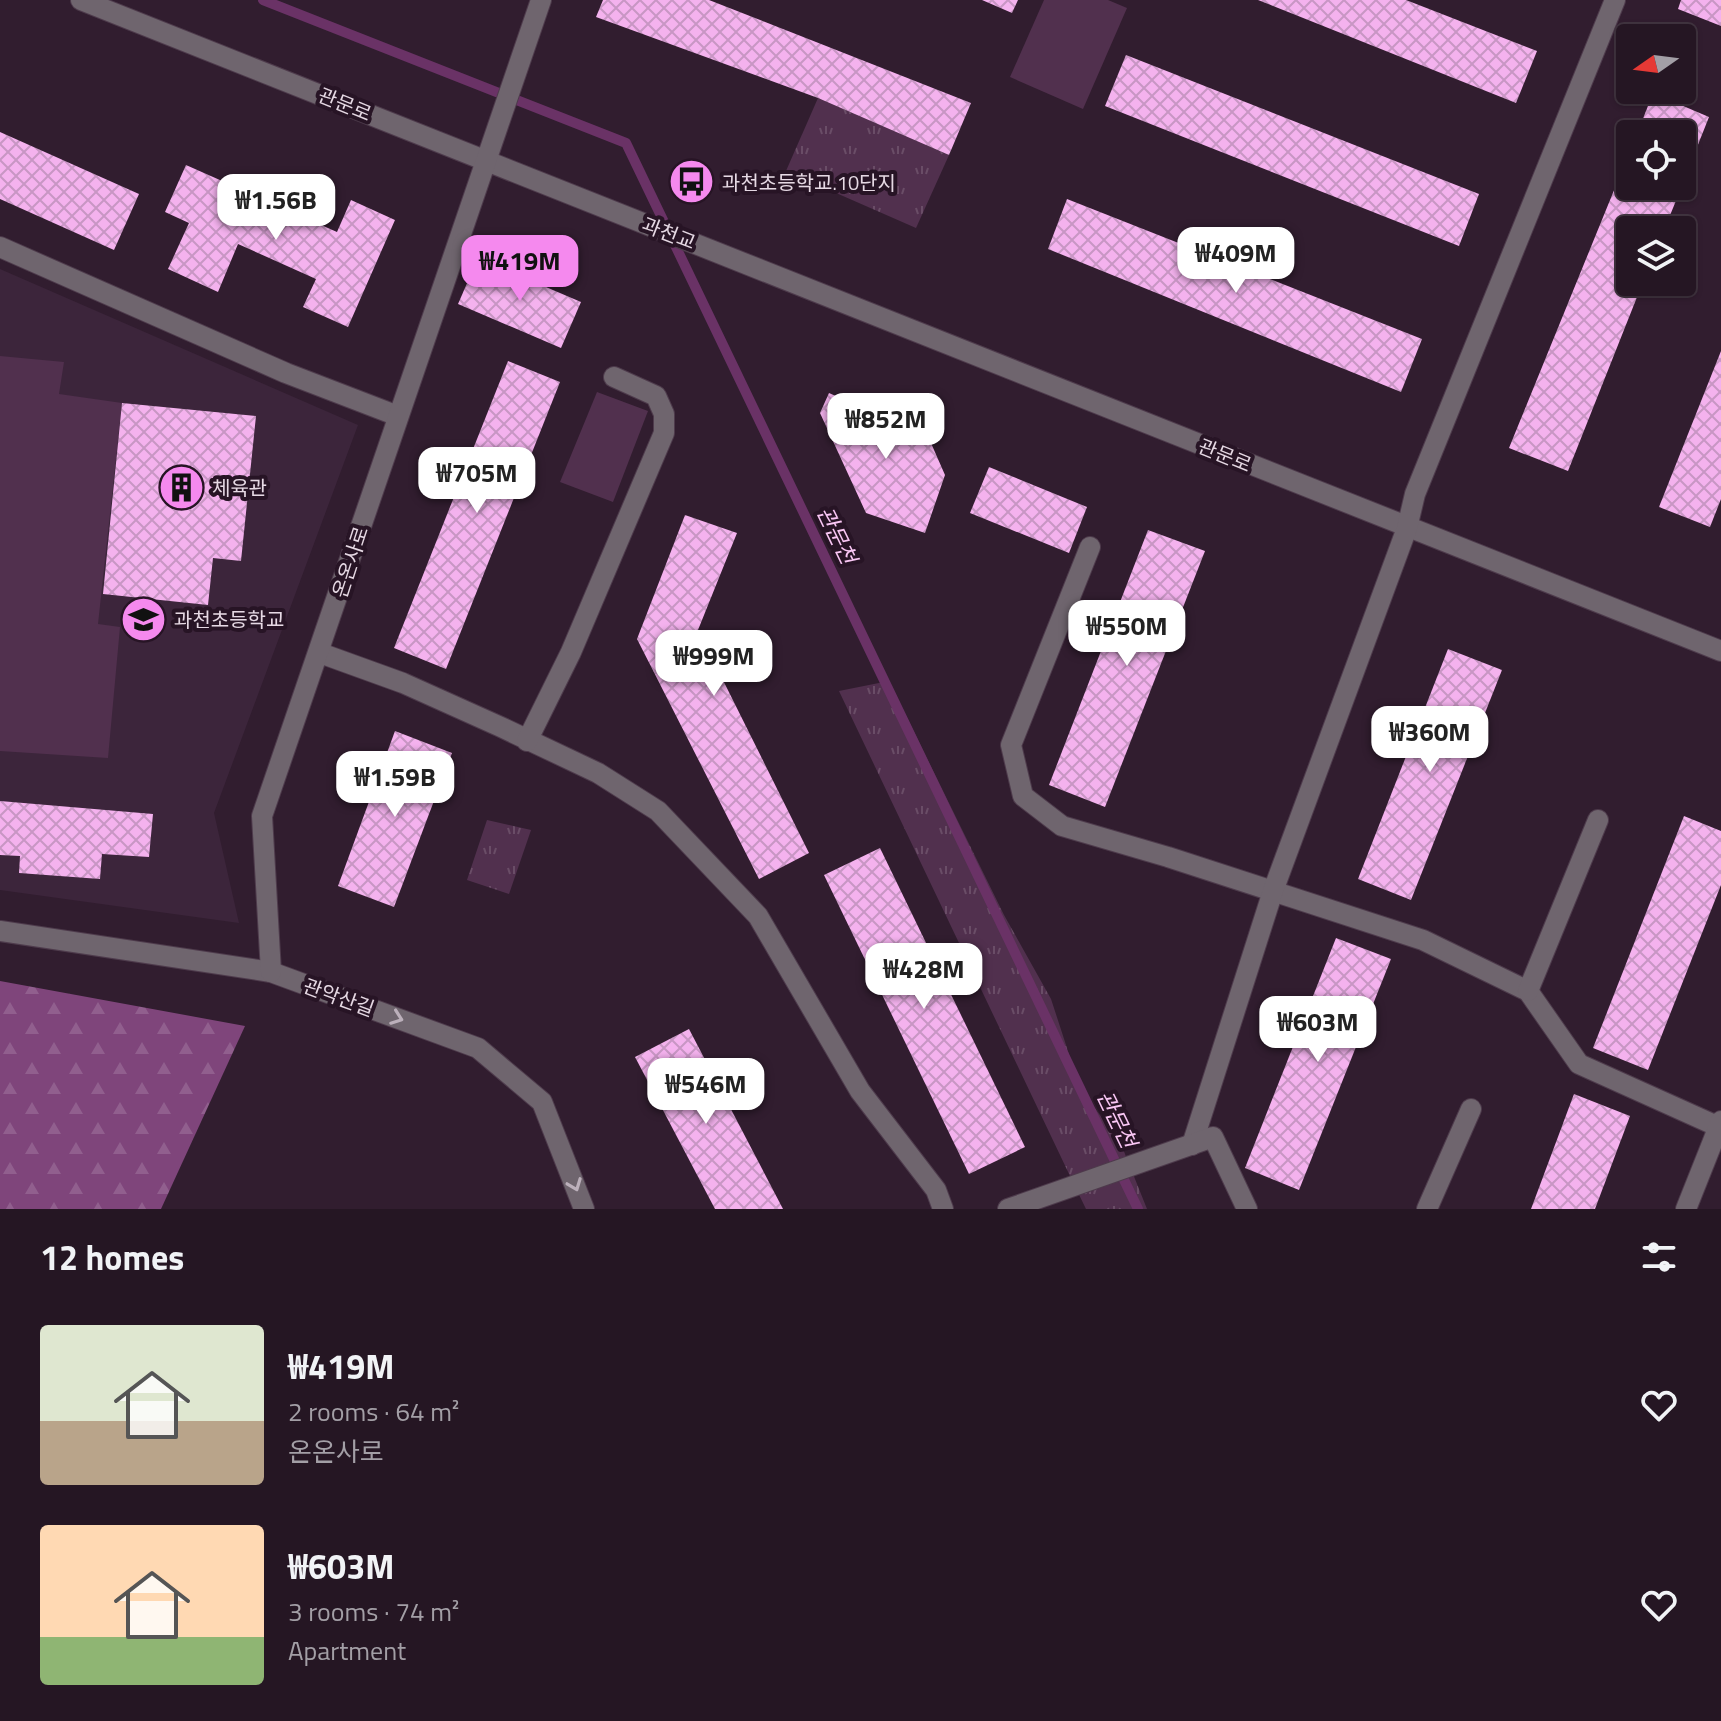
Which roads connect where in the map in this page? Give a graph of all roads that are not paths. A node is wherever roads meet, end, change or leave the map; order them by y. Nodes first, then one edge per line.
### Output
1 (81, 0) edge
2 (1615, 0) edge
3 (540, 2) edge
4 (485, 159) junction
5 (608, 209) joint
6 (0, 247) edge
7 (730, 257) joint
8 (614, 377) dead end
9 (398, 416) junction
10 (1407, 528) junction
11 (1090, 547) dead end
12 (1721, 651) edge
13 (320, 653) junction
14 (527, 741) junction
15 (1598, 820) dead end
16 (1273, 891) junction
17 (0, 931) edge
18 (271, 972) junction
19 (1528, 991) junction
20 (1471, 1109) dead end
21 (1720, 1124) edge
22 (1192, 1145) junction
23 (584, 1209) edge
24 (943, 1209) edge
25 (1008, 1209) edge
26 (1247, 1209) edge
27 (1427, 1209) edge
28 (1686, 1209) edge

1 - 4 street, 관문로
2 - 10 street
3 - 4 street, 온온사로
4 - 5 street, 관문로
4 - 9 street, 온온사로
5 - 7 street, 과천교
6 - 9 street
7 - 10 street, 관문로
8 - 14 street
9 - 13 street, 온온사로
10 - 12 street, 관문로
10 - 16 street
11 - 16 street
13 - 14 street
13 - 18 street, 온온사로
14 - 24 street
15 - 19 street
16 - 19 street
16 - 22 street
17 - 18 street, 관악산길
18 -> 23 street, 관악산길
19 - 21 street
20 - 27 street
21 - 28 street
22 - 25 street
22 - 26 street

